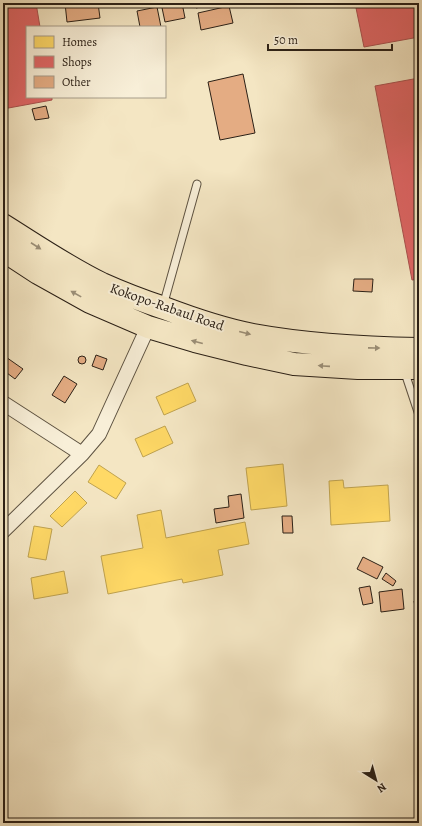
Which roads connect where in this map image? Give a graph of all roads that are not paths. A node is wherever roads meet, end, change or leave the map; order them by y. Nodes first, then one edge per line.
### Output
1 (197, 184) dead end
2 (3, 225) edge
3 (3, 250) edge
4 (163, 308) junction
5 (148, 327) junction
6 (419, 349) edge
7 (411, 368) edge
8 (3, 403) edge
9 (419, 415) edge
10 (82, 454) junction
11 (3, 531) edge

1 - 4 lane
2 -> 4 main road, Kokopo-Rabaul Road
5 -> 3 main road, Kokopo-Rabaul Road
4 -> 6 main road, Kokopo-Rabaul Road
7 -> 5 main road, Kokopo-Rabaul Road
5 - 10 street
7 - 9 lane
8 - 10 street
10 - 11 street

